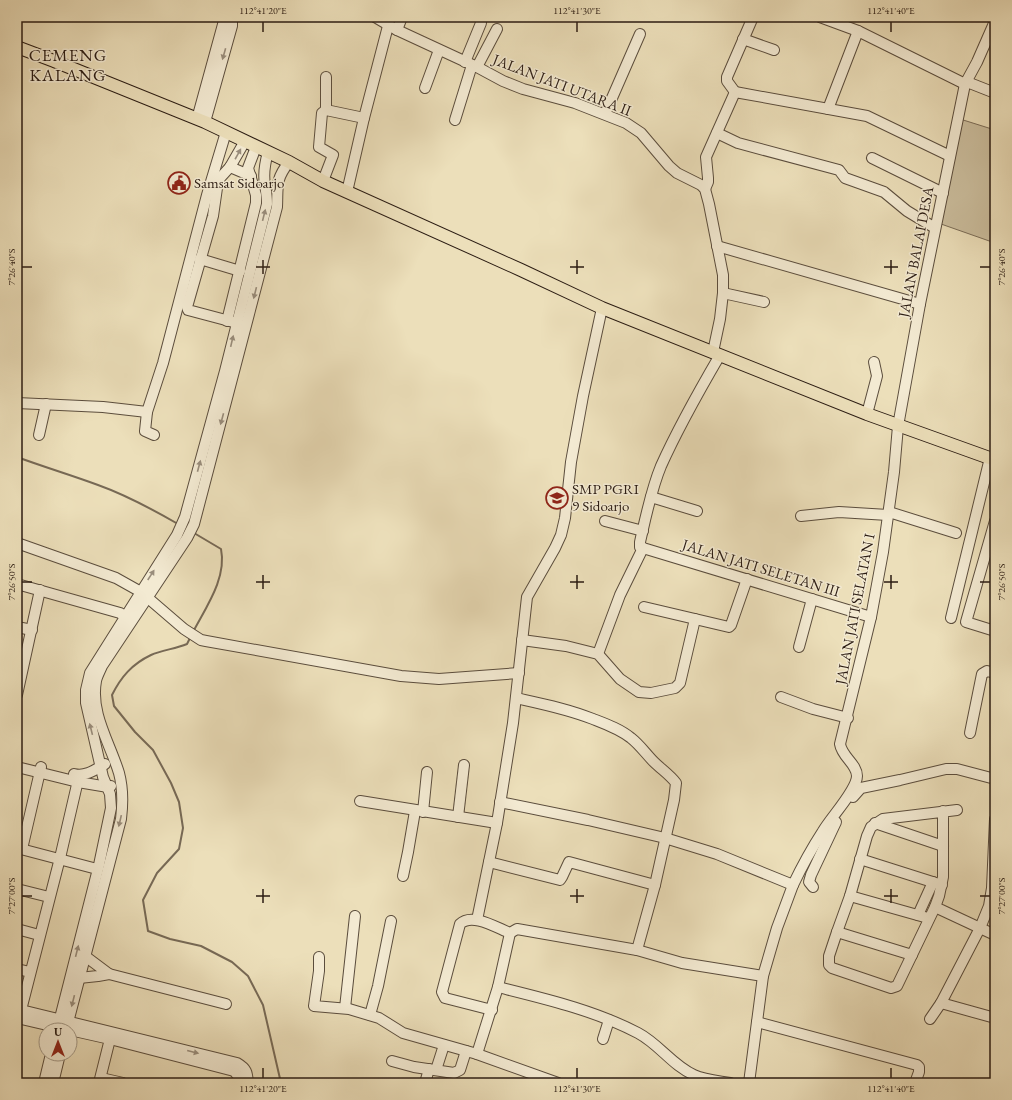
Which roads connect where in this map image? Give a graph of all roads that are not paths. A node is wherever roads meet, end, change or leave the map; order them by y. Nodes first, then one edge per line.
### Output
1 (225, 17) edge
2 (230, 17) edge
3 (375, 17) edge
4 (402, 17) edge
5 (753, 17) edge
6 (820, 17) edge
7 (995, 22) edge
8 (481, 23) dead end
9 (393, 28) junction
10 (497, 28) dead end
11 (858, 31) junction
12 (640, 34) dead end
13 (743, 39) junction
14 (17, 47) edge
15 (439, 50) junction
16 (774, 50) dead end
17 (471, 65) junction
18 (326, 76) dead end
19 (966, 83) junction
20 (425, 88) dead end
21 (734, 92) junction
22 (995, 93) edge
23 (828, 109) junction
24 (326, 110) junction
25 (604, 114) junction
26 (364, 118) junction
27 (454, 120) dead end
28 (201, 121) junction
29 (226, 132) junction
30 (717, 133) junction
31 (245, 141) junction
32 (256, 147) junction
33 (268, 152) junction
34 (950, 156) junction
35 (872, 158) dead end
36 (288, 162) junction
37 (230, 167) junction
38 (250, 176) junction
39 (323, 181) junction
40 (705, 189) junction
41 (347, 192) junction
42 (943, 194) junction
43 (935, 228) junction
44 (717, 246) junction
45 (200, 259) junction
46 (240, 271) junction
47 (723, 293) junction
48 (764, 302) dead end
49 (920, 304) junction
50 (602, 308) junction
51 (237, 320) junction
52 (717, 354) junction
53 (874, 362) dead end
54 (230, 373) junction
55 (17, 403) edge
56 (46, 404) junction
57 (147, 412) junction
58 (866, 414) junction
59 (898, 426) junction
60 (39, 435) dead end
61 (154, 435) dead end
62 (994, 462) edge
63 (995, 475) edge
64 (192, 490) junction
65 (203, 492) junction
66 (651, 497) junction
67 (697, 511) dead end
68 (888, 513) junction
69 (801, 516) dead end
70 (604, 521) dead end
71 (995, 521) edge
72 (643, 531) junction
73 (956, 533) dead end
74 (17, 543) edge
75 (643, 548) junction
76 (747, 579) junction
77 (17, 584) edge
78 (40, 590) junction
79 (144, 595) junction
80 (812, 599) junction
81 (644, 607) dead end
82 (871, 617) junction
83 (951, 618) dead end
84 (695, 619) junction
85 (125, 624) junction
86 (17, 627) edge
87 (32, 630) junction
88 (995, 630) edge
89 (522, 640) junction
90 (112, 644) junction
91 (799, 647) dead end
92 (598, 654) junction
93 (19, 670) edge
94 (519, 673) junction
95 (995, 673) edge
96 (17, 695) edge
97 (781, 697) dead end
98 (516, 698) junction
99 (848, 718) junction
100 (970, 733) dead end
101 (17, 760) edge
102 (114, 760) junction
103 (464, 765) dead end
104 (101, 766) junction
105 (17, 767) edge
106 (40, 770) junction
107 (427, 772) dead end
108 (78, 779) junction
109 (995, 779) edge
110 (121, 782) junction
111 (108, 787) junction
112 (360, 801) dead end
113 (500, 802) junction
114 (957, 810) dead end
115 (419, 811) junction
116 (944, 811) junction
117 (458, 817) junction
118 (995, 819) edge
119 (497, 823) junction
120 (875, 823) junction
121 (665, 838) junction
122 (943, 846) junction
123 (19, 849) edge
124 (60, 858) junction
125 (860, 859) junction
126 (489, 862) junction
127 (102, 867) junction
128 (403, 876) dead end
129 (99, 881) junction
130 (938, 884) junction
131 (655, 885) junction
132 (793, 885) junction
133 (813, 887) dead end
134 (17, 889) edge
135 (850, 896) junction
136 (49, 897) junction
137 (935, 906) junction
138 (918, 915) junction
139 (355, 916) dead end
140 (928, 918) junction
141 (477, 920) junction
142 (391, 921) dead end
143 (980, 928) junction
144 (17, 929) edge
145 (837, 932) junction
146 (510, 933) junction
147 (39, 935) junction
148 (995, 935) edge
149 (637, 950) junction
150 (912, 955) junction
151 (85, 956) junction
152 (319, 957) dead end
153 (17, 969) edge
154 (30, 972) junction
155 (109, 974) junction
156 (763, 976) junction
157 (79, 978) junction
158 (498, 987) junction
159 (941, 1003) junction
160 (226, 1004) dead end
161 (345, 1008) junction
162 (492, 1010) junction
163 (18, 1012) edge
164 (370, 1015) junction
165 (995, 1018) edge
166 (930, 1019) dead end
167 (609, 1020) junction
168 (49, 1022) edge
169 (65, 1022) edge
170 (66, 1022) edge
171 (757, 1022) junction
172 (78, 1030) edge
173 (78, 1031) edge
174 (110, 1039) junction
175 (603, 1039) dead end
176 (444, 1045) junction
177 (466, 1051) junction
178 (477, 1054) junction
179 (392, 1061) dead end
180 (49, 1062) edge
181 (58, 1062) edge
182 (433, 1070) junction
183 (100, 1080) edge
184 (44, 1083) edge
185 (53, 1083) edge
186 (123, 1083) edge
187 (240, 1083) edge
188 (248, 1083) edge
189 (425, 1083) edge
190 (558, 1083) edge
191 (730, 1083) edge
192 (749, 1083) edge
193 (915, 1083) edge

1 - 28 street
2 -> 28 street
3 - 9 street, JALAN JATI UTARA II
4 - 9 street
5 - 13 street
6 - 11 street
7 - 19 street, JALAN BALAI DESA
8 - 17 street
9 - 15 street, JALAN JATI UTARA II
9 - 26 street
10 - 17 street
11 - 19 street
11 - 23 street
12 - 25 street
13 - 16 street
13 - 21 street
14 - 28 main road
15 - 17 street, JALAN JATI UTARA II
15 - 20 street
17 - 25 street, JALAN JATI UTARA II
17 - 27 street
18 - 24 street
19 - 22 street
19 - 34 street, JALAN BALAI DESA
21 - 23 street
21 - 30 street
23 - 34 street
24 - 26 street
24 - 39 street
25 - 40 street, JALAN JATI UTARA II
26 - 41 street
28 - 29 main road
29 - 31 main road
29 - 57 street
30 - 40 street
30 - 43 street
31 - 32 main road
37 -> 31 street
32 - 33 main road
32 - 38 street
33 - 36 main road
51 -> 33 street
34 - 42 street, JALAN BALAI DESA
35 - 42 street
36 - 39 main road
36 -> 51 street
37 - 38 street
37 - 45 street
38 - 46 street
39 - 41 main road
40 - 44 street
41 - 50 main road
42 - 43 street, JALAN BALAI DESA
43 - 49 street, JALAN BALAI DESA
44 - 47 street
44 - 49 street
45 - 46 street
45 - 51 street
46 - 51 street
47 - 48 street
47 - 52 street
49 - 59 street, JALAN BALAI DESA
50 - 52 main road
50 - 89 street
51 - 54 street
52 - 58 main road
52 - 66 street
53 - 58 street
64 -> 54 street
54 -> 65 street
55 - 56 street
56 - 57 street
56 - 60 street
57 - 61 street
58 - 59 main road
59 - 62 main road
59 - 68 street, JALAN JATI SELATAN I
62 - 63 street
62 - 83 street
64 - 65 street
79 -> 64 street
65 - 79 street
66 - 67 street
66 - 72 street
68 - 69 street
68 - 73 street
68 - 82 street, JALAN JATI SELATAN I
70 - 72 street
71 - 88 street
72 - 75 street
74 - 79 street
75 - 76 street, JALAN JATI SELETAN III
75 - 92 street
76 - 80 street, JALAN JATI SELETAN III
76 - 84 street
77 - 78 street
78 - 85 street
78 - 87 street
79 - 85 street
79 - 94 street
80 - 82 street, JALAN JATI SELETAN III
80 - 91 street
81 - 84 street
82 - 99 street, JALAN JATI SELATAN I
84 - 92 street
85 - 90 street
86 - 87 street
87 - 93 street
89 - 92 street
89 - 94 street
90 - 102 street
104 -> 90 street
93 - 96 street
94 - 98 street
95 - 100 street
97 - 99 street
98 - 113 street
98 - 121 street
99 - 132 street, JALAN JATI SELATAN I
101 - 106 street
102 - 104 street
102 - 110 street
103 - 117 street
104 - 108 street
104 - 111 street
105 - 106 street
106 - 108 street
106 - 123 street
107 - 115 street
108 - 111 street
108 - 124 street
109 - 133 street
110 - 111 street
110 -> 127 street
111 - 127 street
112 - 115 street
113 - 119 street
113 - 121 street
114 - 116 street
115 - 117 street
115 - 128 street
116 - 120 street
116 - 122 street
117 - 119 street
118 - 143 street
119 - 126 street
120 - 122 street
120 - 125 street
121 - 131 street
121 - 132 street
122 - 130 street
123 - 124 street
124 - 127 street
124 - 136 street
125 - 130 street
125 - 135 street
126 - 131 street
126 - 141 street
127 - 129 street
129 - 151 street
169 -> 129 street
130 - 137 street
130 - 138 street
131 - 149 street
132 - 156 street, JALAN JATI SELATAN I
134 - 136 street
135 - 138 street
135 - 145 street
136 - 147 street
137 - 140 street
137 - 143 street
138 - 140 street
139 - 161 street
140 - 150 street
141 - 146 street
141 - 162 street
142 - 164 street
143 - 148 street
143 - 159 street
144 - 147 street
145 - 150 street
145 - 150 street
146 - 149 street
146 - 158 street
147 - 154 street
149 - 156 street
151 - 155 street
151 - 157 street
152 - 161 street
153 - 154 street
154 - 163 street
155 - 157 street
155 - 160 street
156 - 171 street, JALAN JATI SELATAN I
157 -> 170 street
158 - 162 street
158 - 167 street
159 - 165 street
159 - 166 street
161 - 164 street
162 - 178 street
163 - 168 street
164 - 176 street
167 - 175 street
167 - 191 street
171 - 192 street, JALAN JATI SELATAN I
171 - 193 street
172 -> 188 street
173 - 174 street
174 - 183 street
174 - 187 street
176 - 177 street
176 - 182 street
177 - 178 street
177 - 182 street
178 - 190 street
179 - 182 street
180 - 184 street
181 - 185 street
182 - 189 street
183 - 186 street

